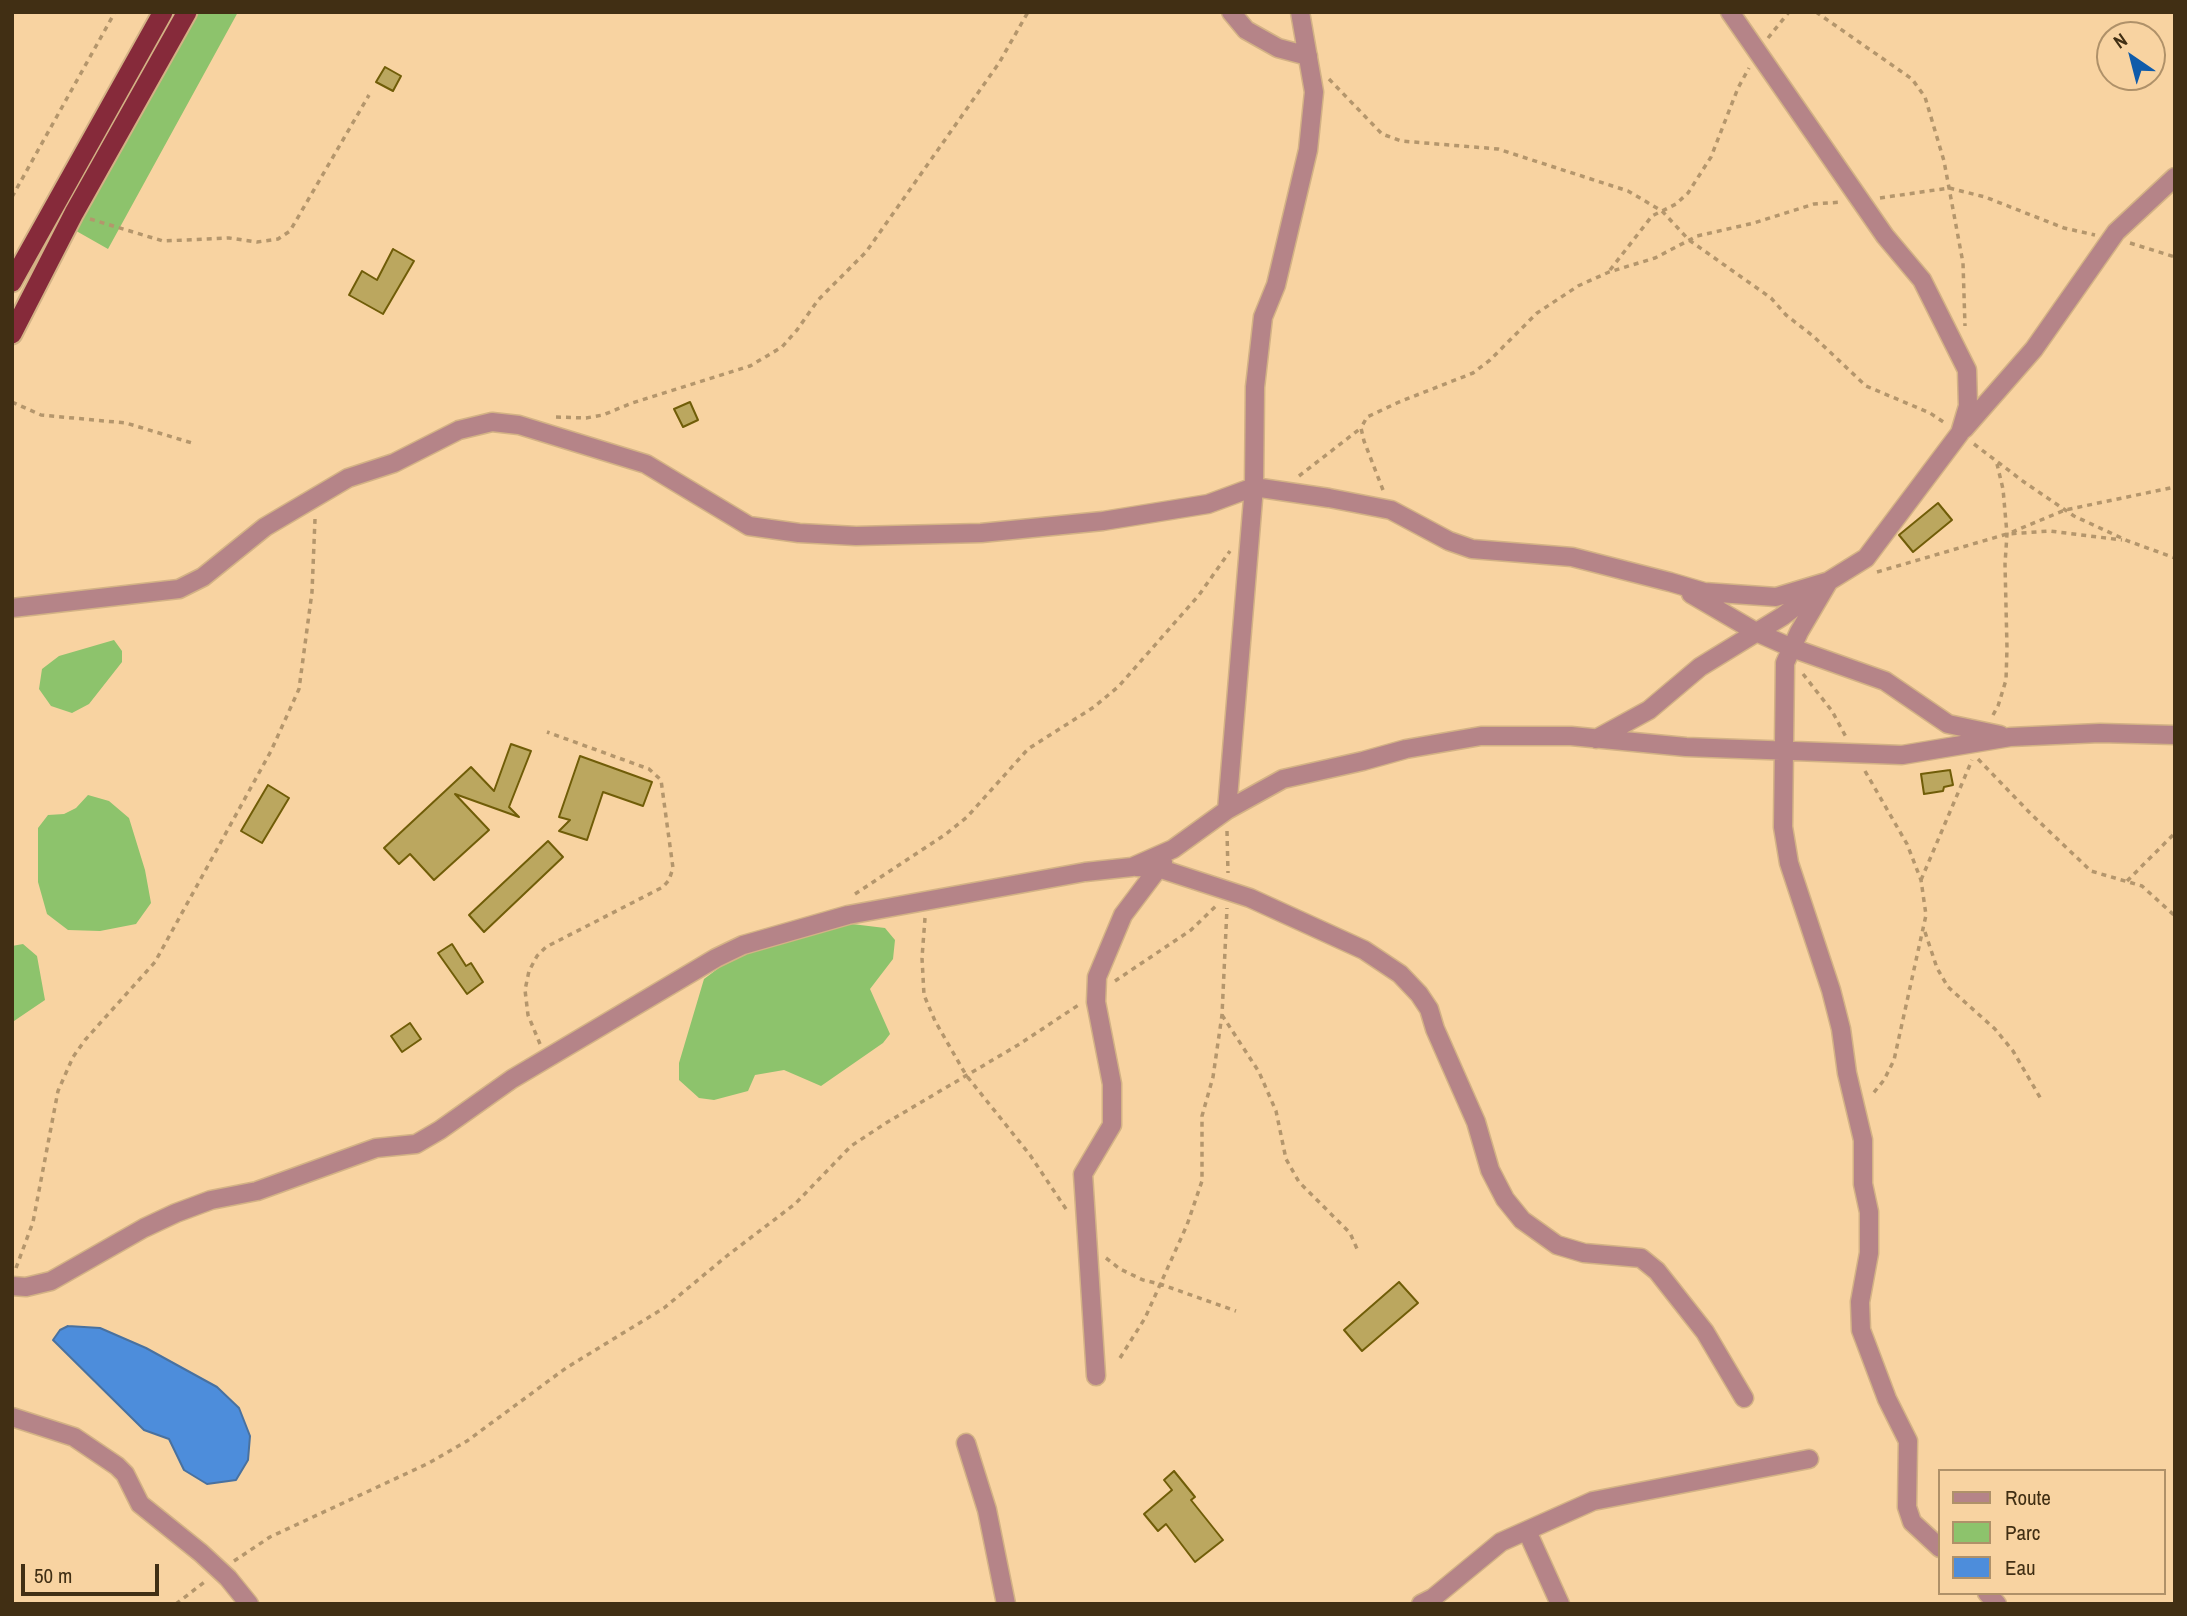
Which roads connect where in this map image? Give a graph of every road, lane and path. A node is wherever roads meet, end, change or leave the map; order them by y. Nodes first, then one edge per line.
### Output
1 (115, 12) edge
2 (163, 12) edge
3 (187, 12) edge
4 (1028, 12) edge
5 (1231, 12) edge
6 (1300, 12) edge
7 (1730, 12) edge
8 (1789, 12) edge
9 (1816, 12) edge
10 (1757, 52) junction
11 (1308, 56) junction
12 (369, 95) dead end
13 (2175, 177) edge
14 (1949, 188) junction
15 (12, 197) edge
16 (1861, 201) junction
17 (1662, 211) junction
18 (75, 213) junction
19 (2112, 238) junction
20 (1689, 240) junction
21 (2175, 257) edge
22 (1609, 272) junction
23 (12, 282) edge
24 (1965, 330) dead end
25 (12, 334) edge
26 (12, 402) edge
27 (519, 425) junction
28 (1361, 428) junction
29 (1960, 433) junction
30 (192, 443) dead end
31 (1997, 461) junction
32 (1254, 487) junction
33 (2175, 487) edge
34 (1280, 491) junction
35 (312, 499) junction
36 (1391, 510) junction
37 (2065, 510) junction
38 (1251, 521) junction
39 (2007, 534) junction
40 (2128, 541) junction
41 (2175, 558) edge
42 (1875, 573) dead end
43 (1670, 582) junction
44 (1829, 582) junction
45 (12, 608) edge
46 (1756, 632) junction
47 (1790, 653) junction
48 (548, 732) dead end
49 (1984, 732) junction
50 (2175, 735) edge
51 (2010, 737) junction
52 (1596, 739) junction
53 (1783, 751) junction
54 (1854, 754) junction
55 (1227, 810) junction
56 (2175, 833) edge
57 (1173, 849) junction
58 (1132, 867) junction
59 (1158, 868) junction
60 (1921, 880) junction
61 (2127, 881) junction
62 (1228, 891) junction
63 (854, 895) dead end
64 (926, 900) junction
65 (2175, 916) edge
66 (1924, 929) junction
67 (1096, 994) junction
68 (1222, 1016) junction
69 (549, 1057) junction
70 (967, 1075) junction
71 (2041, 1099) dead end
72 (1857, 1113) junction
73 (1088, 1242) junction
74 (1358, 1251) dead end
75 (12, 1277) edge
76 (1160, 1284) junction
77 (12, 1286) edge
78 (1236, 1311) dead end
79 (1120, 1358) dead end
80 (1096, 1377) dead end
81 (1744, 1398) dead end
82 (12, 1417) edge
83 (966, 1443) dead end
84 (1808, 1459) dead end
85 (1527, 1531) junction
86 (1938, 1546) edge
87 (220, 1570) junction
88 (176, 1604) edge
89 (250, 1604) edge
90 (1006, 1604) edge
91 (1421, 1604) edge
92 (1560, 1604) edge

1 - 15 path
2 - 23 highway
3 - 18 highway
4 - 27 path
5 - 11 street
6 - 11 street
7 - 10 street
8 - 10 path
9 - 14 path
10 - 16 street
10 - 17 path
11 - 17 path
11 - 32 street
12 - 18 path
13 - 19 street
14 - 16 path
14 - 19 path
14 - 24 path
16 - 20 path
16 - 29 street
17 - 20 path
17 - 22 path
18 - 25 highway
19 - 21 path
19 - 29 street
20 - 22 path
20 - 29 path
22 - 28 path
26 - 30 path
27 - 32 street
27 - 35 street
28 - 34 path
28 - 36 path
29 - 31 path
29 - 44 street
31 - 37 path
31 - 39 path
32 - 34 street
32 - 38 street
33 - 37 path
34 - 36 street
35 - 45 street
35 - 75 path
36 - 43 street
37 - 39 path
37 - 40 path
38 - 55 street
38 - 63 path
39 - 40 path
39 - 42 path
39 - 49 path
40 - 41 path
43 - 44 street
43 - 46 street
44 - 46 street
44 - 47 street
46 - 47 street
46 - 52 street
47 - 49 street
47 - 53 street
47 - 54 path
48 - 69 path
49 - 51 street
50 - 51 street
51 - 54 street
52 - 53 street
52 - 55 street
53 - 54 street
53 - 72 street
54 - 60 path
55 - 57 street
55 - 62 path
56 - 61 path
57 - 58 street
57 - 59 street
58 - 59 street
58 - 64 street
59 - 62 street
59 - 67 street
60 - 61 path
60 - 66 path
61 - 65 path
62 - 67 path
62 - 68 path
62 - 81 street
64 - 69 street
64 - 70 path
66 - 71 path
66 - 72 path
67 - 70 path
67 - 73 street
68 - 74 path
68 - 76 path
69 - 77 street
70 - 73 path
70 - 87 path
72 - 86 street
73 - 76 path
73 - 80 street
76 - 78 path
76 - 79 path
82 - 87 street
83 - 90 street
84 - 85 street
85 - 91 street
85 - 92 street
87 - 88 path
87 - 89 street

